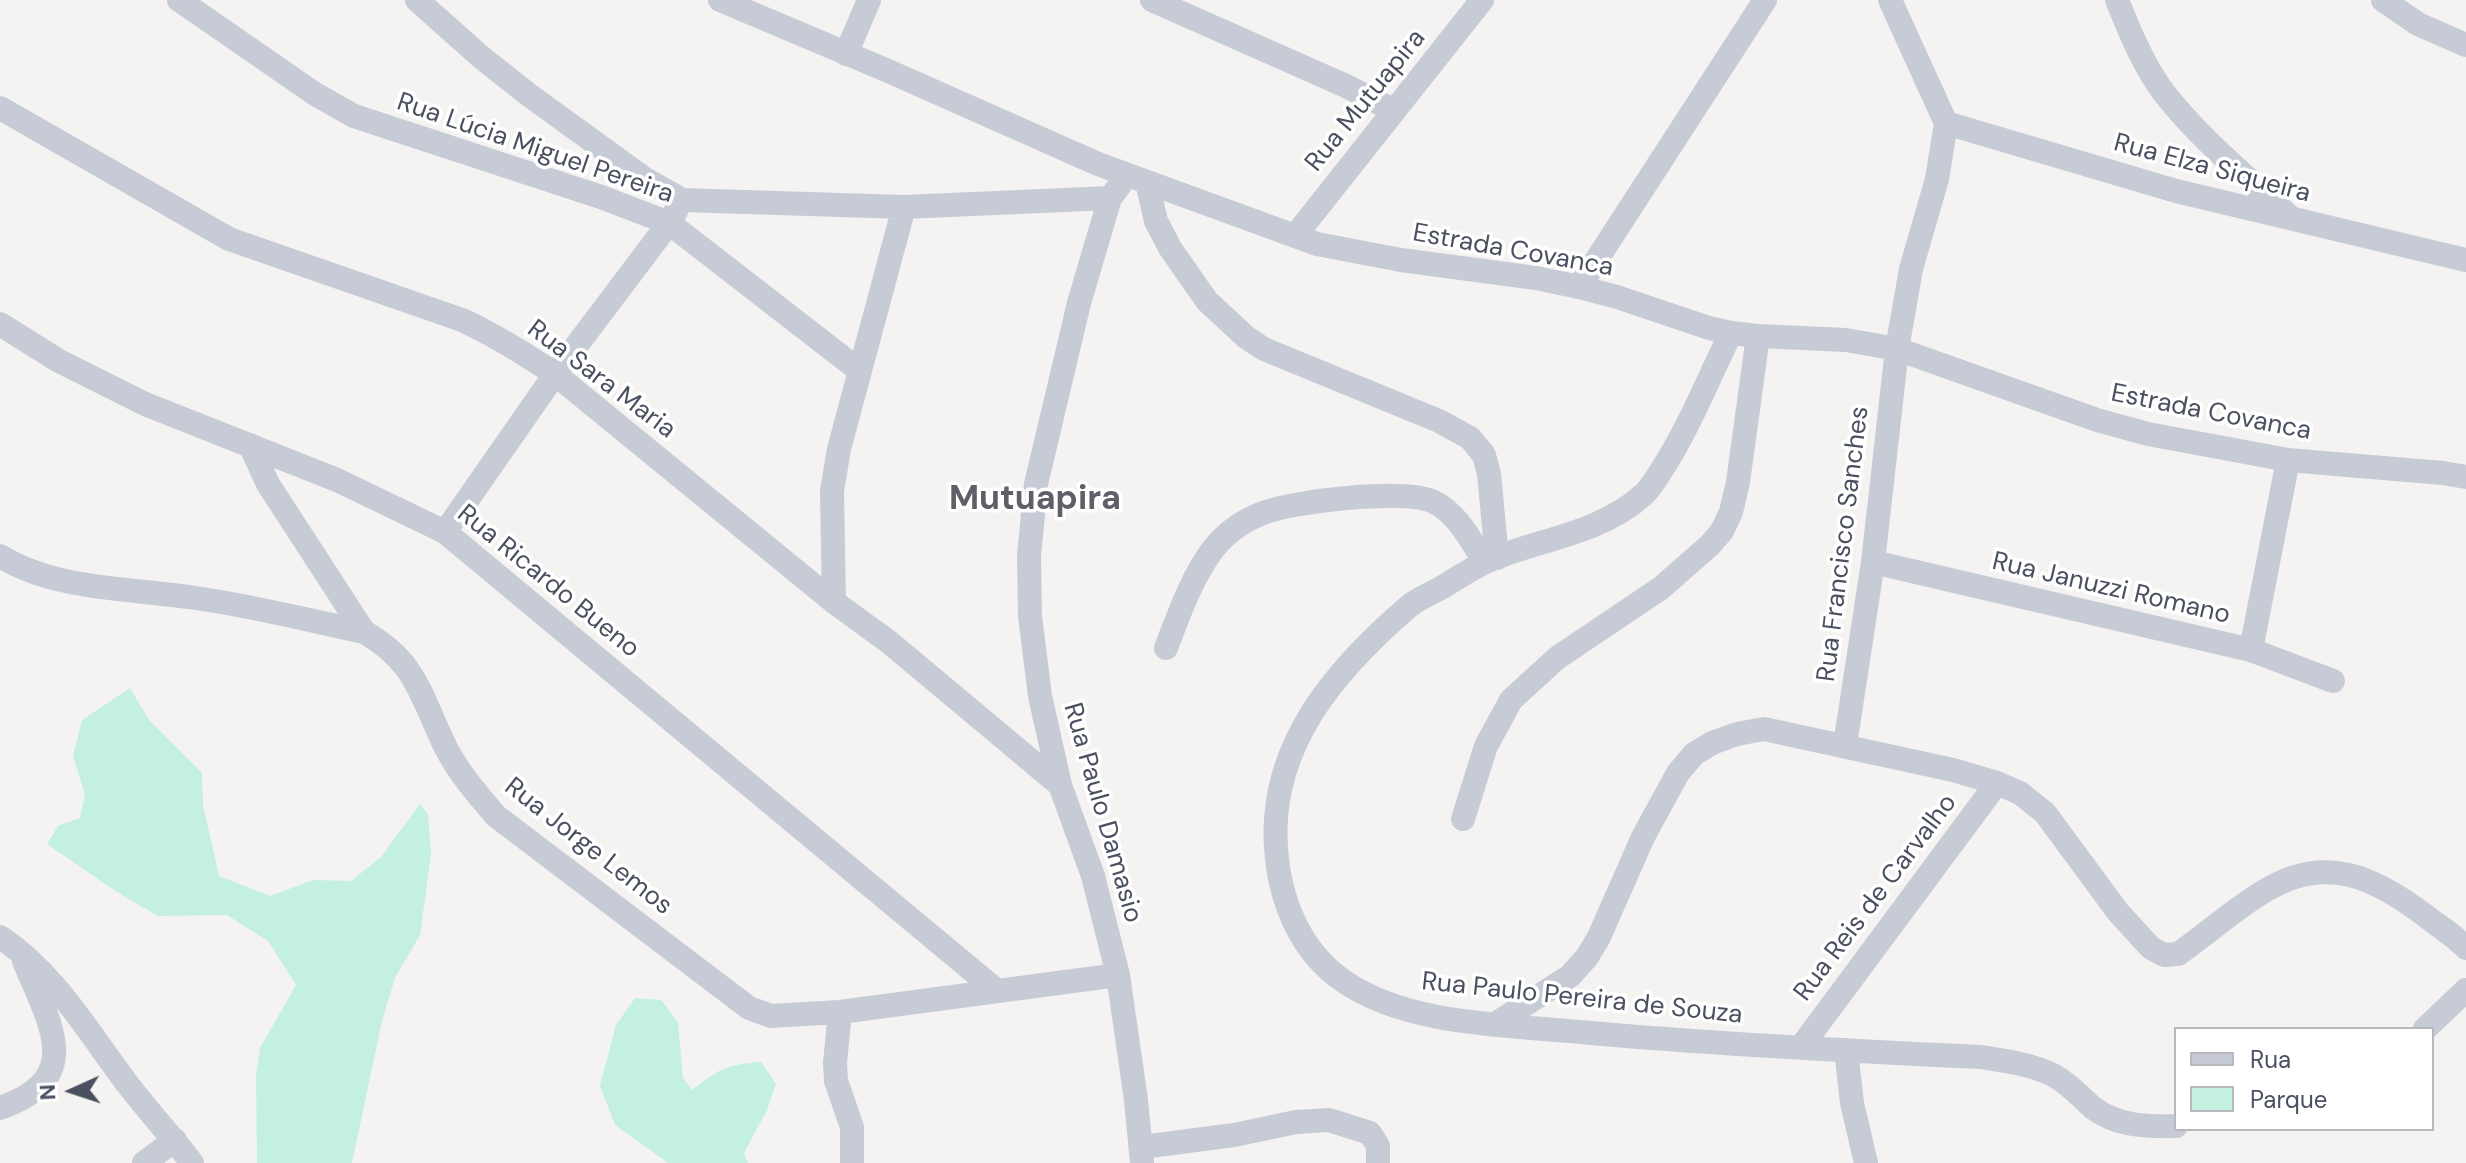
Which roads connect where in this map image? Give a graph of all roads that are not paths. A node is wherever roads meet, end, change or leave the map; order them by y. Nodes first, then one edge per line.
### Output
1 (179, 0) edge
2 (417, 0) edge
3 (720, 0) edge
4 (869, 0) edge
5 (1152, 0) edge
6 (1482, 0) edge
7 (1765, 0) edge
8 (1890, 0) edge
9 (2117, 0) edge
10 (2383, 0) edge
11 (2466, 45) edge
12 (846, 54) junction
13 (0, 108) edge
14 (1393, 110) junction
15 (1946, 123) junction
16 (1137, 179) junction
17 (1110, 198) junction
18 (682, 200) junction
19 (904, 207) junction
20 (2293, 219) junction
21 (669, 223) junction
22 (1295, 236) junction
23 (2466, 260) edge
24 (1579, 287) junction
25 (0, 324) edge
26 (1731, 333) junction
27 (1758, 336) junction
28 (1897, 349) junction
29 (860, 371) junction
30 (555, 374) junction
31 (250, 445) junction
32 (2288, 460) junction
33 (2466, 477) edge
34 (445, 532) junction
35 (0, 556) edge
36 (1491, 560) junction
37 (1873, 562) junction
38 (834, 602) junction
39 (364, 632) junction
40 (1166, 648) dead end
41 (2251, 650) junction
42 (2333, 681) dead end
43 (1845, 745) junction
44 (1997, 783) junction
45 (1060, 785) junction
46 (1463, 819) dead end
47 (10, 943) edge
48 (2466, 948) edge
49 (1118, 975) junction
50 (996, 990) junction
51 (2466, 990) edge
52 (840, 1012) junction
53 (1495, 1024) junction
54 (2427, 1027) edge
55 (1801, 1047) junction
56 (1846, 1050) junction
57 (0, 1108) edge
58 (2174, 1126) edge
59 (175, 1140) junction
60 (1142, 1155) edge
61 (144, 1163) edge
62 (192, 1163) edge
63 (852, 1163) edge
64 (1378, 1163) edge
65 (1866, 1163) edge

1 - 21 street, Rua Lúcia Miguel Pereira
2 - 18 street
3 - 12 street, Estrada Covanca
4 - 12 street
5 - 14 street
6 - 14 street, Rua Mutuapira
7 - 24 street
8 - 15 street
9 - 20 street
10 - 11 street
12 - 16 street, Estrada Covanca
13 - 30 street, Rua Sara Maria
14 - 22 street, Rua Mutuapira
15 - 20 street, Rua Elza Siqueira
15 - 28 street, Rua Francisco Sanches
16 - 17 street
16 - 22 street, Estrada Covanca
16 - 36 street
17 - 19 street
17 - 45 street, Rua Paulo Damasio
18 - 19 street
18 - 21 street
19 - 29 street
20 - 23 street, Rua Elza Siqueira
21 - 29 street, Rua Lúcia Miguel Pereira
21 - 30 street
22 - 24 street, Estrada Covanca
24 - 26 street, Estrada Covanca
25 - 31 street, Rua Ricardo Bueno
26 - 27 street, Estrada Covanca
26 - 36 street, Rua Paulo Pereira de Souza
27 - 28 street, Estrada Covanca
27 - 46 street
28 - 32 street, Estrada Covanca
28 - 37 street, Rua Francisco Sanches
29 - 38 street
30 - 34 street
30 - 38 street, Rua Sara Maria
31 - 34 street, Rua Ricardo Bueno
31 - 39 street
32 - 33 street, Estrada Covanca
32 - 41 street
34 - 50 street, Rua Ricardo Bueno
35 - 39 street, Rua Jorge Lemos
36 - 40 street
36 - 53 street, Rua Paulo Pereira de Souza
37 - 41 street, Rua Januzzi Romano
37 - 43 street, Rua Francisco Sanches
38 - 45 street, Rua Sara Maria
39 - 52 street, Rua Jorge Lemos
41 - 42 street, Rua Januzzi Romano
43 - 44 street
43 - 53 street
44 - 48 street
44 - 55 street, Rua Reis de Carvalho
45 - 49 street, Rua Paulo Damasio
47 - 57 street
47 - 59 street
49 - 50 street, Rua Jorge Lemos
49 - 60 street, Rua Paulo Damasio
50 - 52 street, Rua Jorge Lemos
51 - 54 street
52 - 63 street
53 - 55 street, Rua Paulo Pereira de Souza
55 - 56 street, Rua Paulo Pereira de Souza
56 - 58 street, Rua Paulo Pereira de Souza
56 - 65 street
59 - 61 street
59 - 62 street
60 - 64 street

